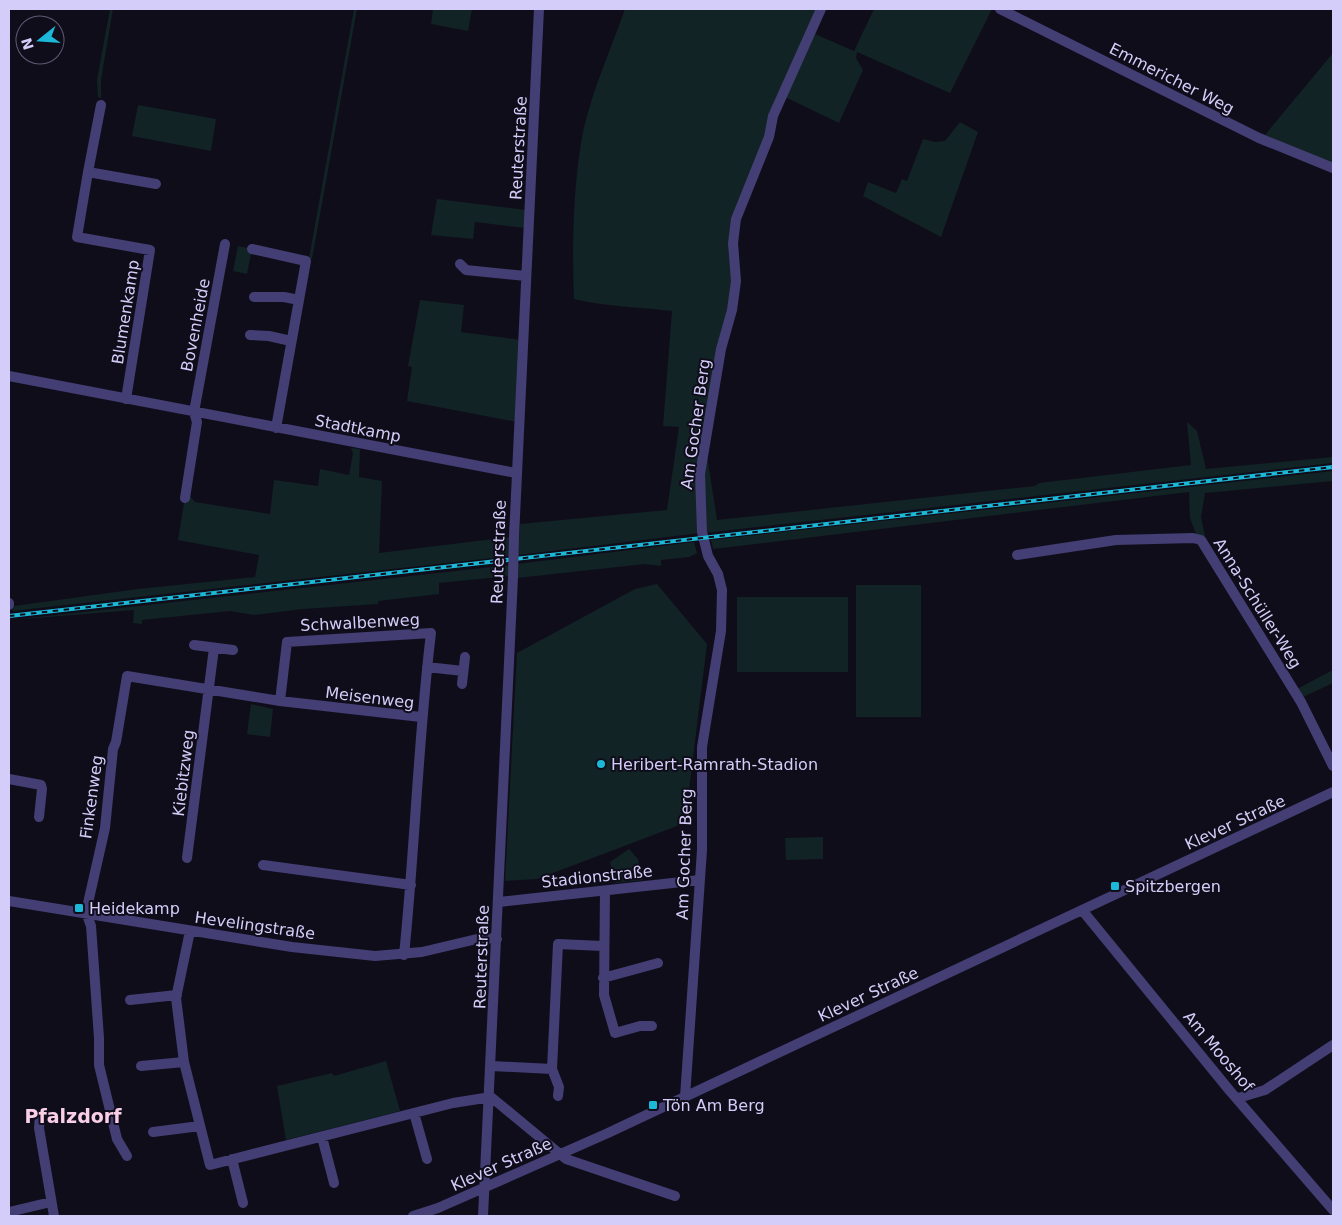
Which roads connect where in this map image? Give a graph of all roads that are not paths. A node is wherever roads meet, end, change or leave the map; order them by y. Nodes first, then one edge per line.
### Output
1 (539, 9) edge
2 (821, 9) edge
3 (1000, 9) edge
4 (100, 104) dead end
5 (1333, 168) edge
6 (88, 172) junction
7 (156, 184) dead end
8 (225, 244) dead end
9 (252, 249) dead end
10 (460, 264) dead end
11 (526, 276) junction
12 (254, 297) dead end
13 (298, 300) junction
14 (250, 335) dead end
15 (291, 341) junction
16 (9, 376) edge
17 (126, 400) junction
18 (194, 412) junction
19 (276, 428) junction
20 (516, 473) junction
21 (185, 498) dead end
22 (1017, 554) dead end
23 (194, 645) dead end
24 (214, 648) junction
25 (233, 650) dead end
26 (465, 657) dead end
27 (427, 667) junction
28 (463, 671) junction
29 (462, 684) dead end
30 (125, 687) joint
31 (208, 690) junction
32 (280, 701) junction
33 (421, 718) junction
34 (1333, 766) edge
35 (9, 779) edge
36 (1333, 792) edge
37 (39, 817) dead end
38 (187, 858) dead end
39 (263, 865) dead end
40 (700, 880) junction
41 (411, 885) junction
42 (605, 891) junction
43 (9, 901) edge
44 (499, 902) junction
45 (1082, 910) junction
46 (86, 912) junction
47 (190, 931) junction
48 (497, 939) junction
49 (603, 946) junction
50 (404, 955) junction
51 (658, 963) dead end
52 (603, 978) junction
53 (177, 995) junction
54 (130, 1000) dead end
55 (652, 1026) dead end
56 (1333, 1045) edge
57 (184, 1062) junction
58 (141, 1066) dead end
59 (492, 1066) junction
60 (552, 1069) junction
61 (558, 1096) dead end
62 (685, 1097) junction
63 (491, 1098) junction
64 (1238, 1098) junction
65 (414, 1113) junction
66 (40, 1115) dead end
67 (200, 1126) junction
68 (153, 1132) dead end
69 (322, 1136) junction
70 (560, 1155) junction
71 (127, 1156) dead end
72 (232, 1159) junction
73 (426, 1159) dead end
74 (334, 1183) dead end
75 (485, 1192) junction
76 (675, 1196) dead end
77 (51, 1202) junction
78 (243, 1203) dead end
79 (1333, 1210) edge
80 (9, 1212) edge
81 (54, 1216) edge
82 (413, 1216) edge
83 (483, 1216) edge

1 - 11 street, Reuterstraße
2 - 40 street, Am Gocher Berg
3 - 5 street, Emmericher Weg
4 - 6 street, Blumenkamp
6 - 7 street
6 - 17 street, Blumenkamp
8 - 18 street, Bovenheide
9 - 13 street
10 - 11 street
11 - 20 street, Reuterstraße
12 - 13 street
13 - 15 street
14 - 15 street
15 - 19 street
16 - 17 street, Stadtkamp
17 - 18 street, Stadtkamp
18 - 19 street, Stadtkamp
18 - 21 street
19 - 20 street, Stadtkamp
20 - 44 street, Reuterstraße, bridge
22 - 34 street, Anna-Schüller-Weg
23 - 24 street
24 - 25 street
24 - 31 street
26 - 28 street
27 - 28 street
27 - 32 street, Schwalbenweg
27 - 33 street, Schwalbenweg
28 - 29 street
30 - 31 street, Meisenweg
30 - 46 street, Finkenweg
31 - 32 street, Meisenweg
31 - 38 street, Kiebitzweg
32 - 33 street, Meisenweg
33 - 41 street, Meisenweg
35 - 37 street
36 - 45 street, Klever Straße
39 - 41 street
40 - 42 street, Stadionstraße
40 - 62 street, Am Gocher Berg
41 - 50 street, Meisenweg
42 - 44 street, Stadionstraße
42 - 49 street
43 - 46 street, Hevelingstraße
44 - 48 street, Reuterstraße
45 - 62 street, Klever Straße
45 - 64 street, Am Mooshof
46 - 47 street, Hevelingstraße
46 - 71 street
47 - 50 street, Hevelingstraße
47 - 53 street
48 - 50 street, Hevelingstraße
48 - 59 street, Reuterstraße
49 - 52 street
49 - 60 street
51 - 52 street
52 - 55 street
53 - 54 street
53 - 57 street
56 - 64 street
57 - 58 street
57 - 67 street
59 - 60 street
59 - 63 street, Reuterstraße
60 - 61 street
62 - 70 street, Klever Straße
63 - 65 street
63 - 70 street
63 - 75 street, Reuterstraße
64 - 79 street, Am Mooshof
65 - 69 street
65 - 73 street
66 - 77 street
67 - 68 street
67 - 72 street
69 - 72 street
69 - 74 street
70 - 75 street, Klever Straße
70 - 76 street
72 - 78 street
75 - 82 street, Klever Straße
75 - 83 street, Reuterstraße
77 - 80 street
77 - 81 street

